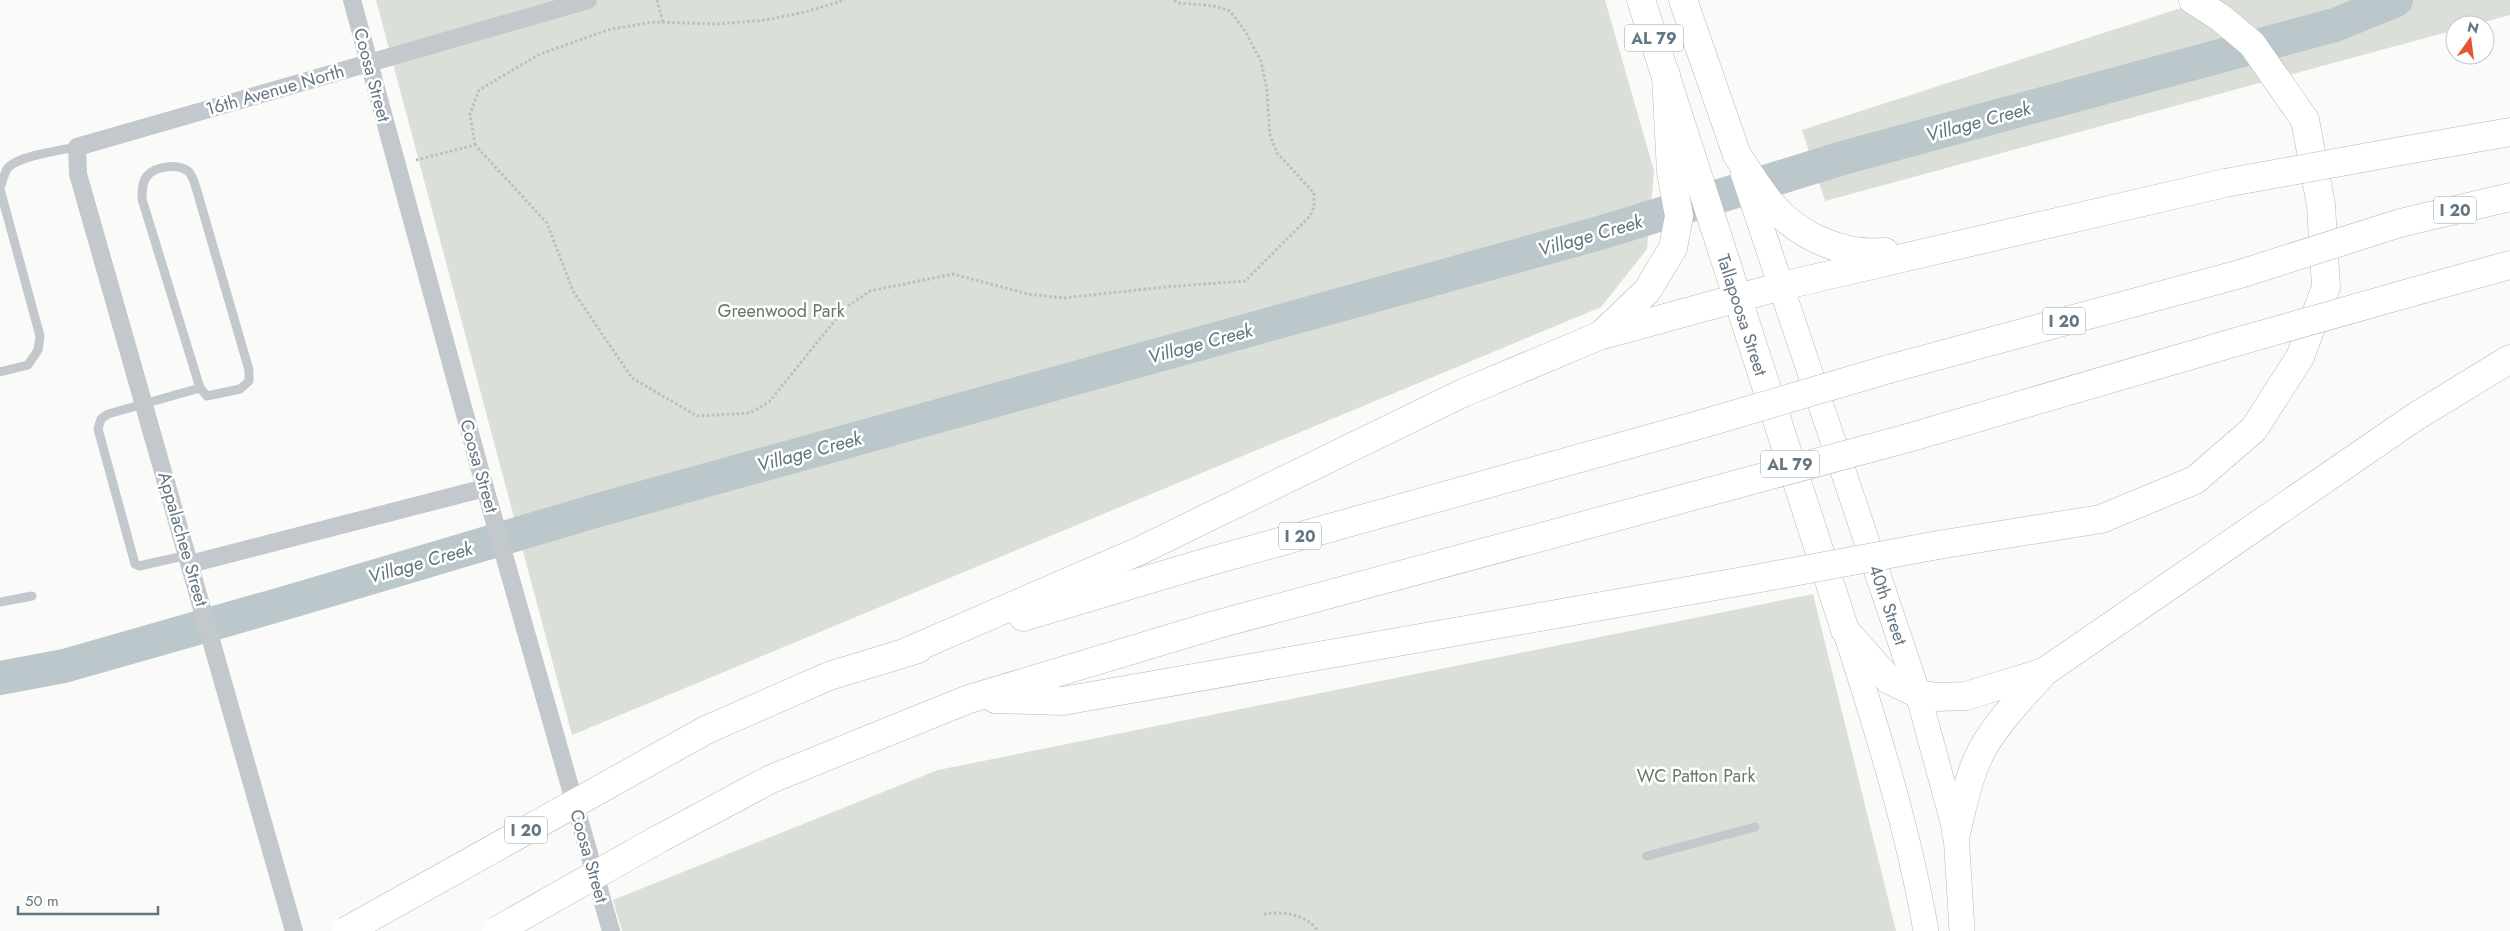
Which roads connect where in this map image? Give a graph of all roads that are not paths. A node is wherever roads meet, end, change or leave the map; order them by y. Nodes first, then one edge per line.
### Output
1 (352, 0) edge
2 (588, 0) edge
3 (1641, 0) edge
4 (1683, 0) edge
5 (2193, 0) edge
6 (369, 63) junction
7 (2510, 132) edge
8 (77, 147) junction
9 (1683, 170) junction
10 (0, 188) edge
11 (2510, 197) edge
12 (1765, 210) junction
13 (1971, 242) junction
14 (2510, 265) edge
15 (1782, 286) junction
16 (1736, 299) junction
17 (1599, 336) junction
18 (2510, 359) edge
19 (0, 372) edge
20 (200, 388) junction
21 (144, 403) junction
22 (487, 495) junction
23 (190, 566) junction
24 (32, 596) dead end
25 (0, 602) edge
26 (1845, 630) junction
27 (900, 655) junction
28 (2044, 672) junction
29 (1918, 694) junction
30 (969, 699) junction
31 (1755, 827) dead end
32 (1956, 833) junction
33 (1647, 856) dead end
34 (294, 931) edge
35 (346, 931) edge
36 (496, 931) edge
37 (611, 931) edge
38 (1926, 931) edge
39 (1962, 931) edge

1 - 6 street, Coosa Street
2 - 6 street, 16th Avenue North
3 - 9 main road, AL 79
4 - 12 main road, AL 79
5 - 30 main road, bridge
6 - 8 street, 16th Avenue North
6 - 22 street, Coosa Street
7 - 13 main road, bridge
8 - 10 lane
8 - 21 street, Appalachee Street
9 - 16 main road, Tallapoosa Street / AL 79
9 - 17 main road
10 - 19 lane
11 - 27 main road, I 20, bridge
12 - 13 main road
12 - 15 street, AL 79
13 - 15 main road
14 - 30 main road, bridge
15 - 16 main road
15 - 29 street, 40th Street / AL 79
16 - 17 main road
16 - 26 main road, Tallapoosa Street / AL 79
17 - 27 main road
18 - 28 main road
20 - 20 lane
20 - 21 lane
21 - 23 street, Appalachee Street
21 - 23 lane
22 - 23 street
22 - 37 street, Coosa Street
23 - 34 street, Appalachee Street
24 - 25 lane
26 - 29 main road
26 - 38 street, AL 79
27 - 35 main road, I 20, bridge
28 - 29 main road
28 - 32 main road
29 - 32 street, 40th Street / AL 79
30 - 36 main road, bridge
31 - 33 lane
32 - 39 street, 40th Street / AL 79

